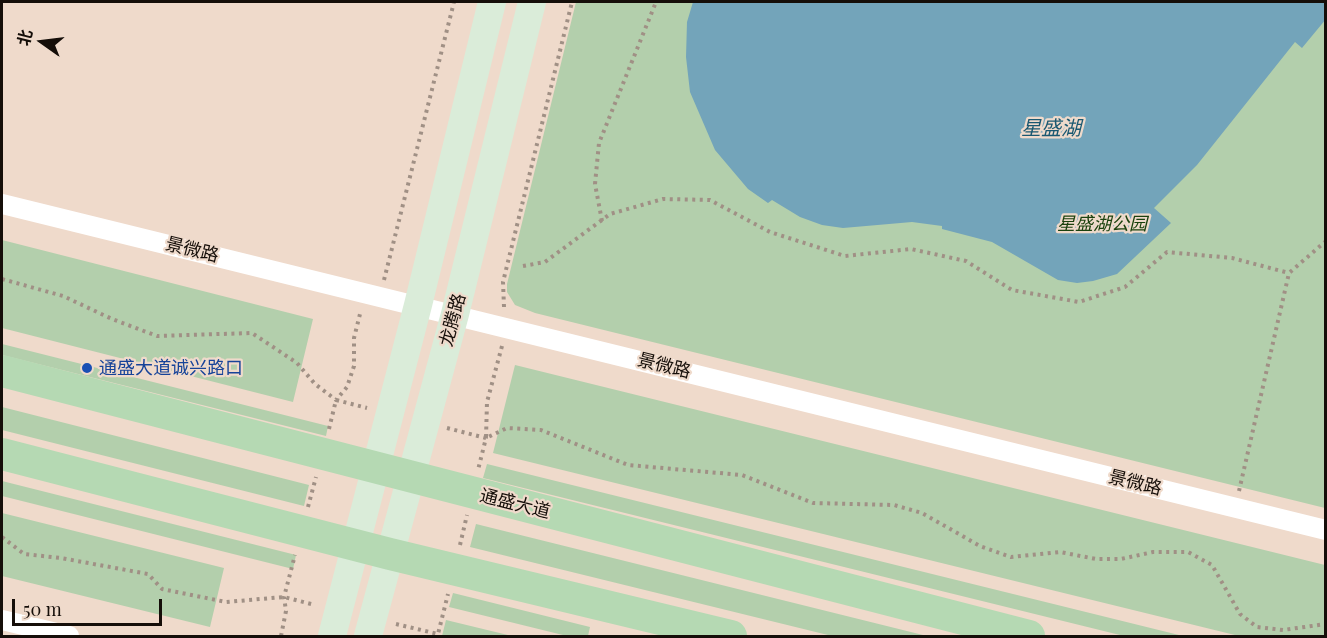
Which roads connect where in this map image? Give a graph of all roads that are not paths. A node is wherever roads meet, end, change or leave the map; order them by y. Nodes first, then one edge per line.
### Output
1 (492, 2) edge
2 (532, 2) edge
3 (2, 204) edge
4 (418, 305) junction
5 (455, 314) junction
6 (2, 371) edge
7 (2, 454) edge
8 (374, 469) junction
9 (410, 477) junction
10 (1326, 530) edge
11 (356, 544) junction
12 (390, 554) junction
13 (2, 620) edge
14 (69, 636) edge
15 (332, 636) edge
16 (368, 636) edge
17 (731, 636) edge
18 (1029, 636) edge

1 - 4 main road
2 - 5 main road, 龙腾路
3 - 4 street, 景微路
4 - 5 street, 景微路
4 - 8 main road
5 - 9 main road, 龙腾路
5 - 10 street, 景微路
6 - 8 main road, 通盛大道
7 - 11 main road
8 - 9 main road, 通盛大道
8 - 11 main road
9 - 12 main road, 龙腾路
9 - 18 main road, 通盛大道
11 - 12 main road
11 - 15 main road
12 - 16 main road, 龙腾路
12 - 17 main road
13 - 14 street

